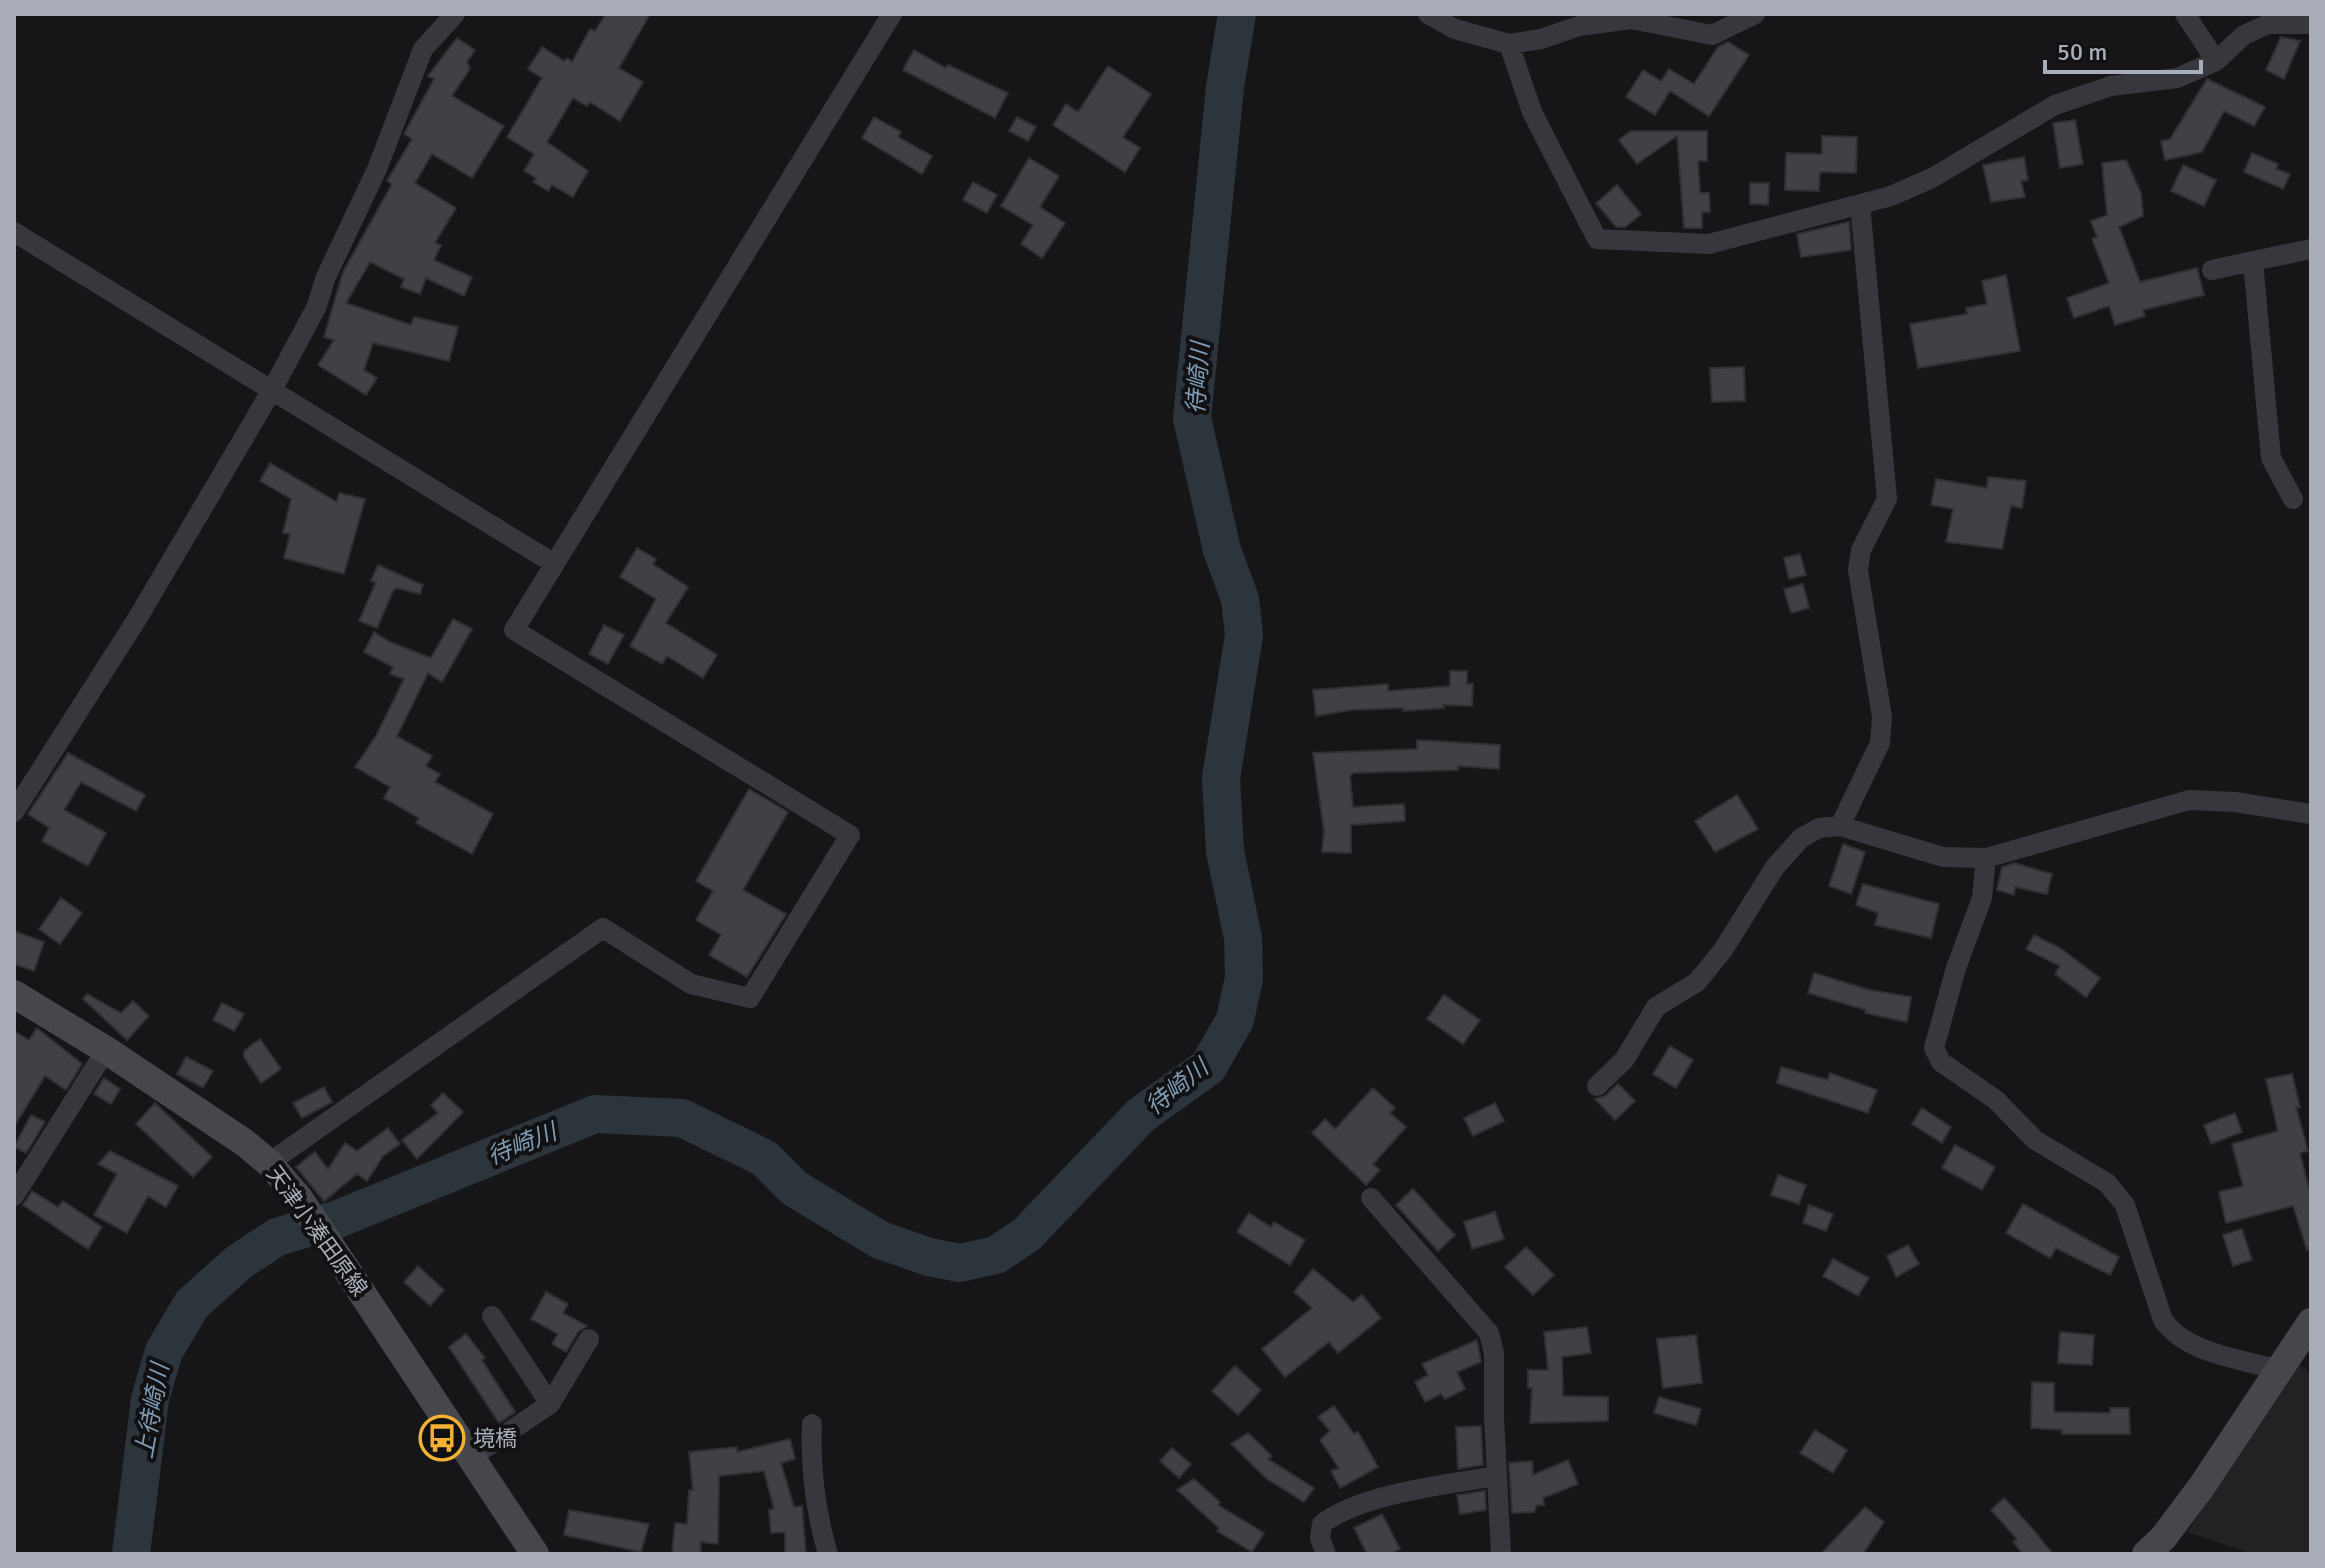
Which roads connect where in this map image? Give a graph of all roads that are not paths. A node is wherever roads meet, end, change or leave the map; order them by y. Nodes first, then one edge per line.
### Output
1 (455, 14) edge
2 (892, 14) edge
3 (1428, 14) edge
4 (1755, 14) edge
5 (2185, 14) edge
6 (2311, 24) edge
7 (1509, 44) junction
8 (2216, 61) junction
9 (1860, 204) junction
10 (14, 232) edge
11 (2311, 249) edge
12 (2253, 261) junction
13 (2212, 270) dead end
14 (272, 390) junction
15 (2293, 499) dead end
16 (553, 563) junction
17 (14, 812) edge
18 (2311, 814) edge
19 (1840, 826) junction
20 (1986, 858) junction
21 (14, 994) edge
22 (106, 1050) junction
23 (1597, 1086) dead end
24 (269, 1163) junction
25 (14, 1196) edge
26 (1371, 1198) dead end
27 (492, 1316) dead end
28 (2311, 1322) edge
29 (589, 1339) dead end
30 (2279, 1370) junction
31 (550, 1404) junction
32 (812, 1424) dead end
33 (472, 1457) junction
34 (1497, 1476) junction
35 (535, 1554) edge
36 (828, 1554) edge
37 (1326, 1554) edge
38 (1501, 1554) edge
39 (2146, 1554) edge

1 - 14 street
2 - 16 street
3 - 7 street
4 - 7 street
5 - 8 street
6 - 8 street
7 - 9 street
8 - 9 street
9 - 19 street
10 - 14 street
11 - 12 street
12 - 13 street
12 - 15 street
14 - 16 street
14 - 17 street
16 - 24 street
18 - 20 street
19 - 20 street
19 - 23 street
20 - 30 street
21 - 22 main road, 天津小湊田原線
22 - 24 main road, 天津小湊田原線
22 - 25 street
24 - 33 main road, 天津小湊田原線
26 - 34 street
27 - 31 street
28 - 30 main road
29 - 31 street
30 - 39 main road
31 - 33 street
32 - 36 street
33 - 35 main road, 天津小湊田原線
34 - 37 street
34 - 38 street

